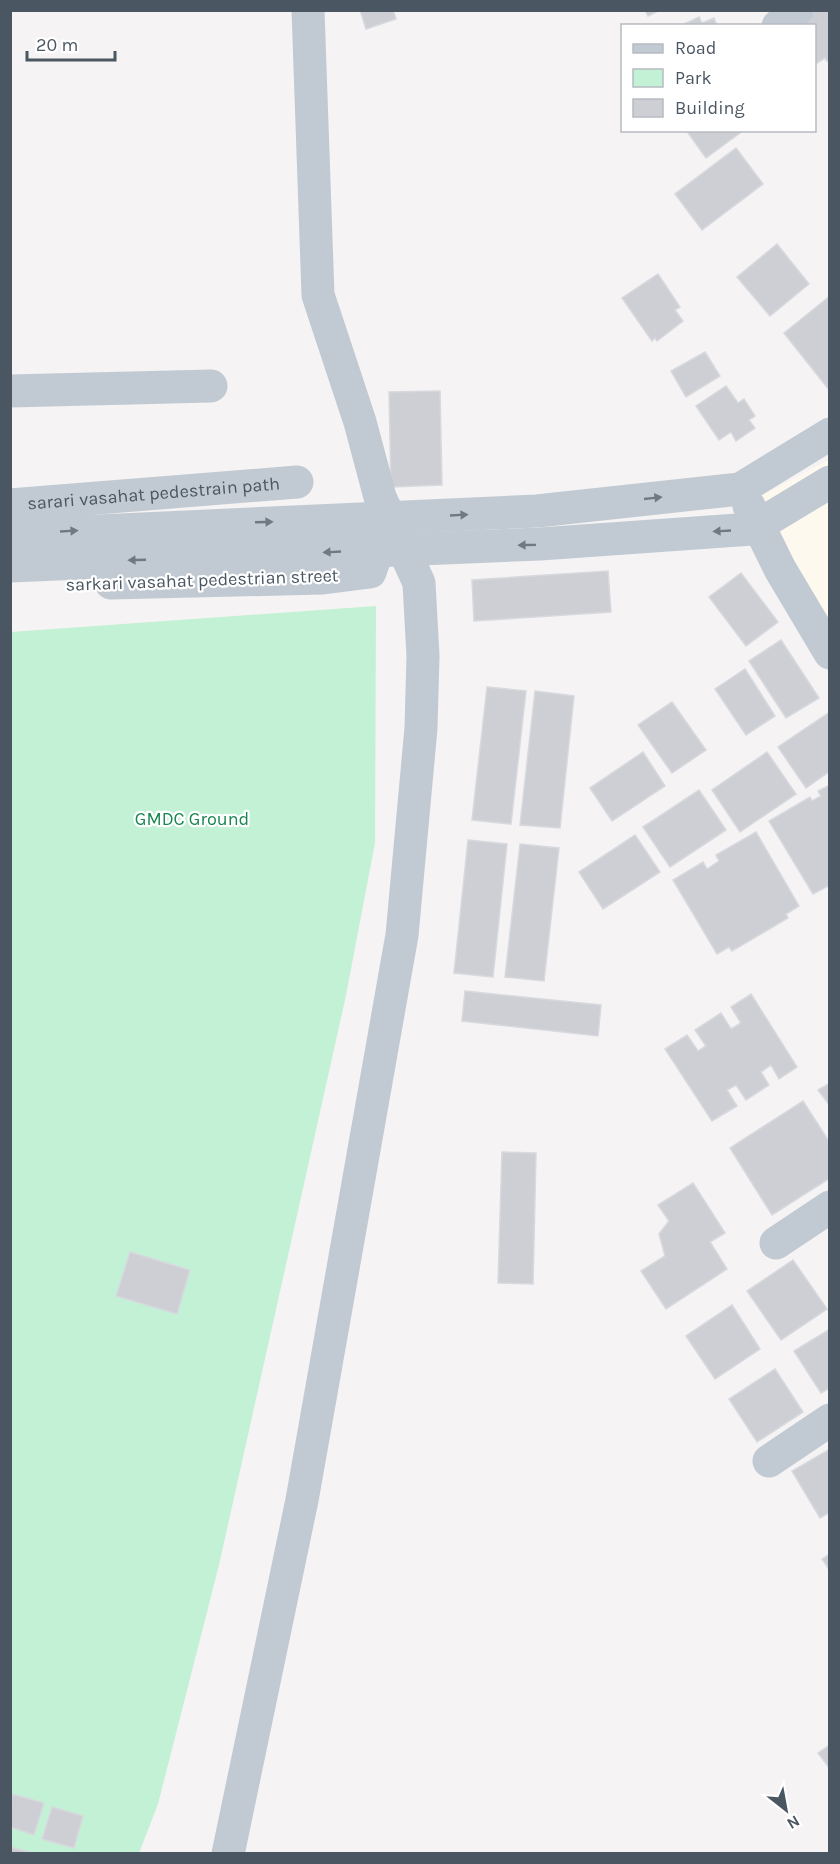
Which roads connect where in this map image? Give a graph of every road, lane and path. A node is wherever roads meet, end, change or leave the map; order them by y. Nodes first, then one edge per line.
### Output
1 (308, 10) edge
2 (797, 10) edge
3 (780, 24) edge
4 (211, 386) dead end
5 (10, 391) edge
6 (830, 434) edge
7 (297, 482) dead end
8 (830, 482) edge
9 (740, 489) junction
10 (10, 505) edge
11 (389, 517) junction
12 (758, 525) junction
13 (10, 535) edge
14 (391, 549) junction
15 (10, 566) edge
16 (10, 586) edge
17 (830, 652) edge
18 (830, 1207) edge
19 (776, 1243) dead end
20 (830, 1420) edge
21 (769, 1461) dead end
22 (228, 1854) edge

1 - 11 street
2 - 3 street
4 - 5 street
6 - 9 street
7 - 10 street, sarari vasahat pedestrain path
8 - 12 street
11 -> 9 street
9 - 12 street
13 -> 11 street
11 - 14 street
12 -> 14 street
12 - 17 street
14 -> 15 street
14 - 16 street, sarkari vasahat pedestrian street
14 - 22 street
18 - 19 street
20 - 21 street

